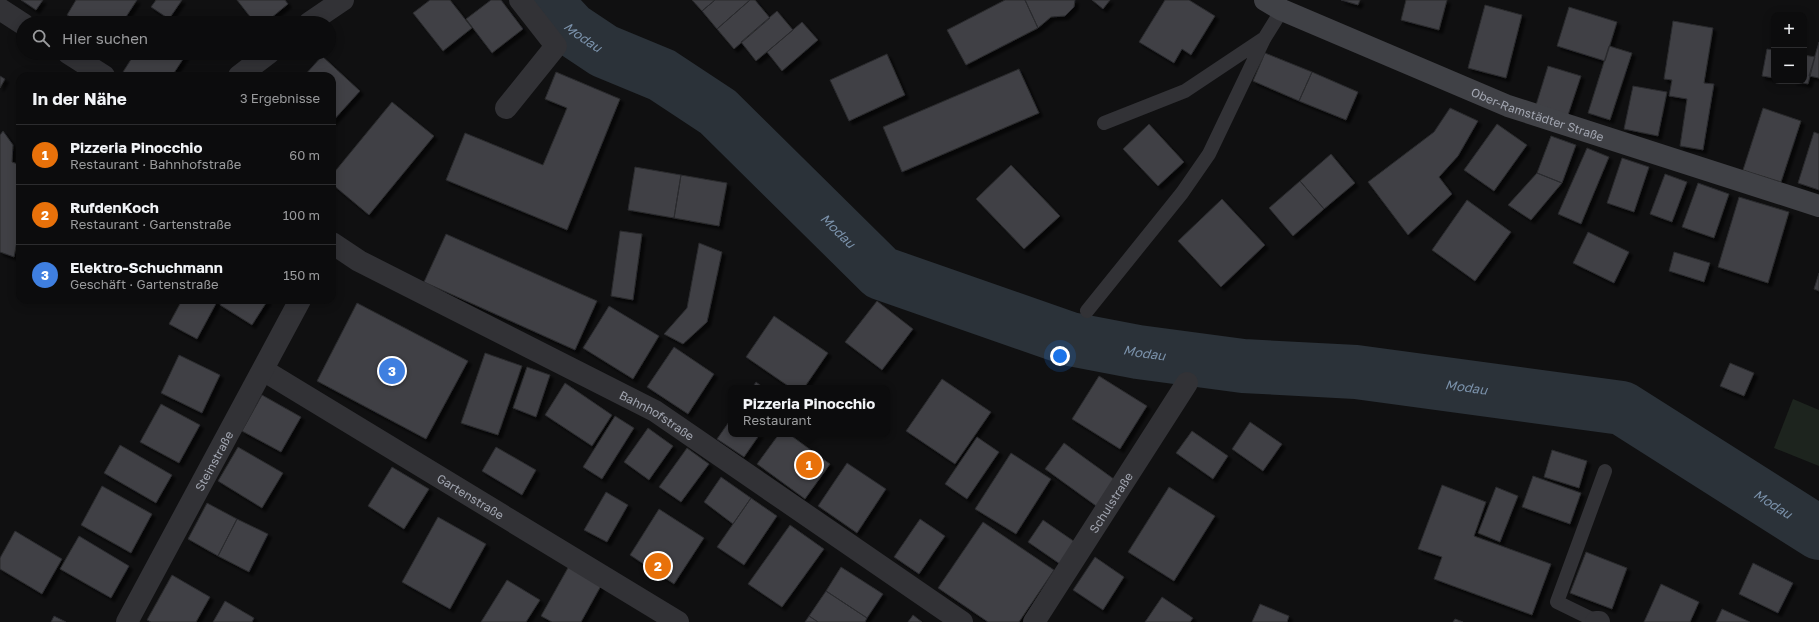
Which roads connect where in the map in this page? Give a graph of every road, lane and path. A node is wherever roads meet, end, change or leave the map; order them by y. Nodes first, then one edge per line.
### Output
1 (343, 0) edge
2 (520, 0) edge
3 (1273, 5) edge
4 (0, 9) edge
5 (319, 16) edge
6 (16, 19) edge
7 (1264, 38) junction
8 (79, 60) edge
9 (259, 60) edge
10 (98, 72) edge
11 (244, 72) edge
12 (506, 108) dead end
13 (1104, 123) dead end
14 (1819, 206) edge
15 (336, 246) edge
16 (298, 304) edge
17 (1087, 311) dead end
18 (263, 370) junction
19 (1187, 383) dead end
20 (1605, 471) dead end
21 (127, 622) edge
22 (678, 622) edge
23 (962, 622) edge
24 (1034, 622) edge
25 (1597, 622) edge

1 - 5 street
2 - 12 street
3 - 7 lane
3 - 14 main road, Ober-Ramstädter Straße
4 - 6 street
7 - 13 lane
7 - 17 lane
8 - 10 street
9 - 11 street
15 - 23 street, Bahnhofstraße
16 - 18 street, Steinstraße
18 - 21 street, Steinstraße
18 - 22 street, Gartenstraße
19 - 24 street, Schulstraße
20 - 25 lane

